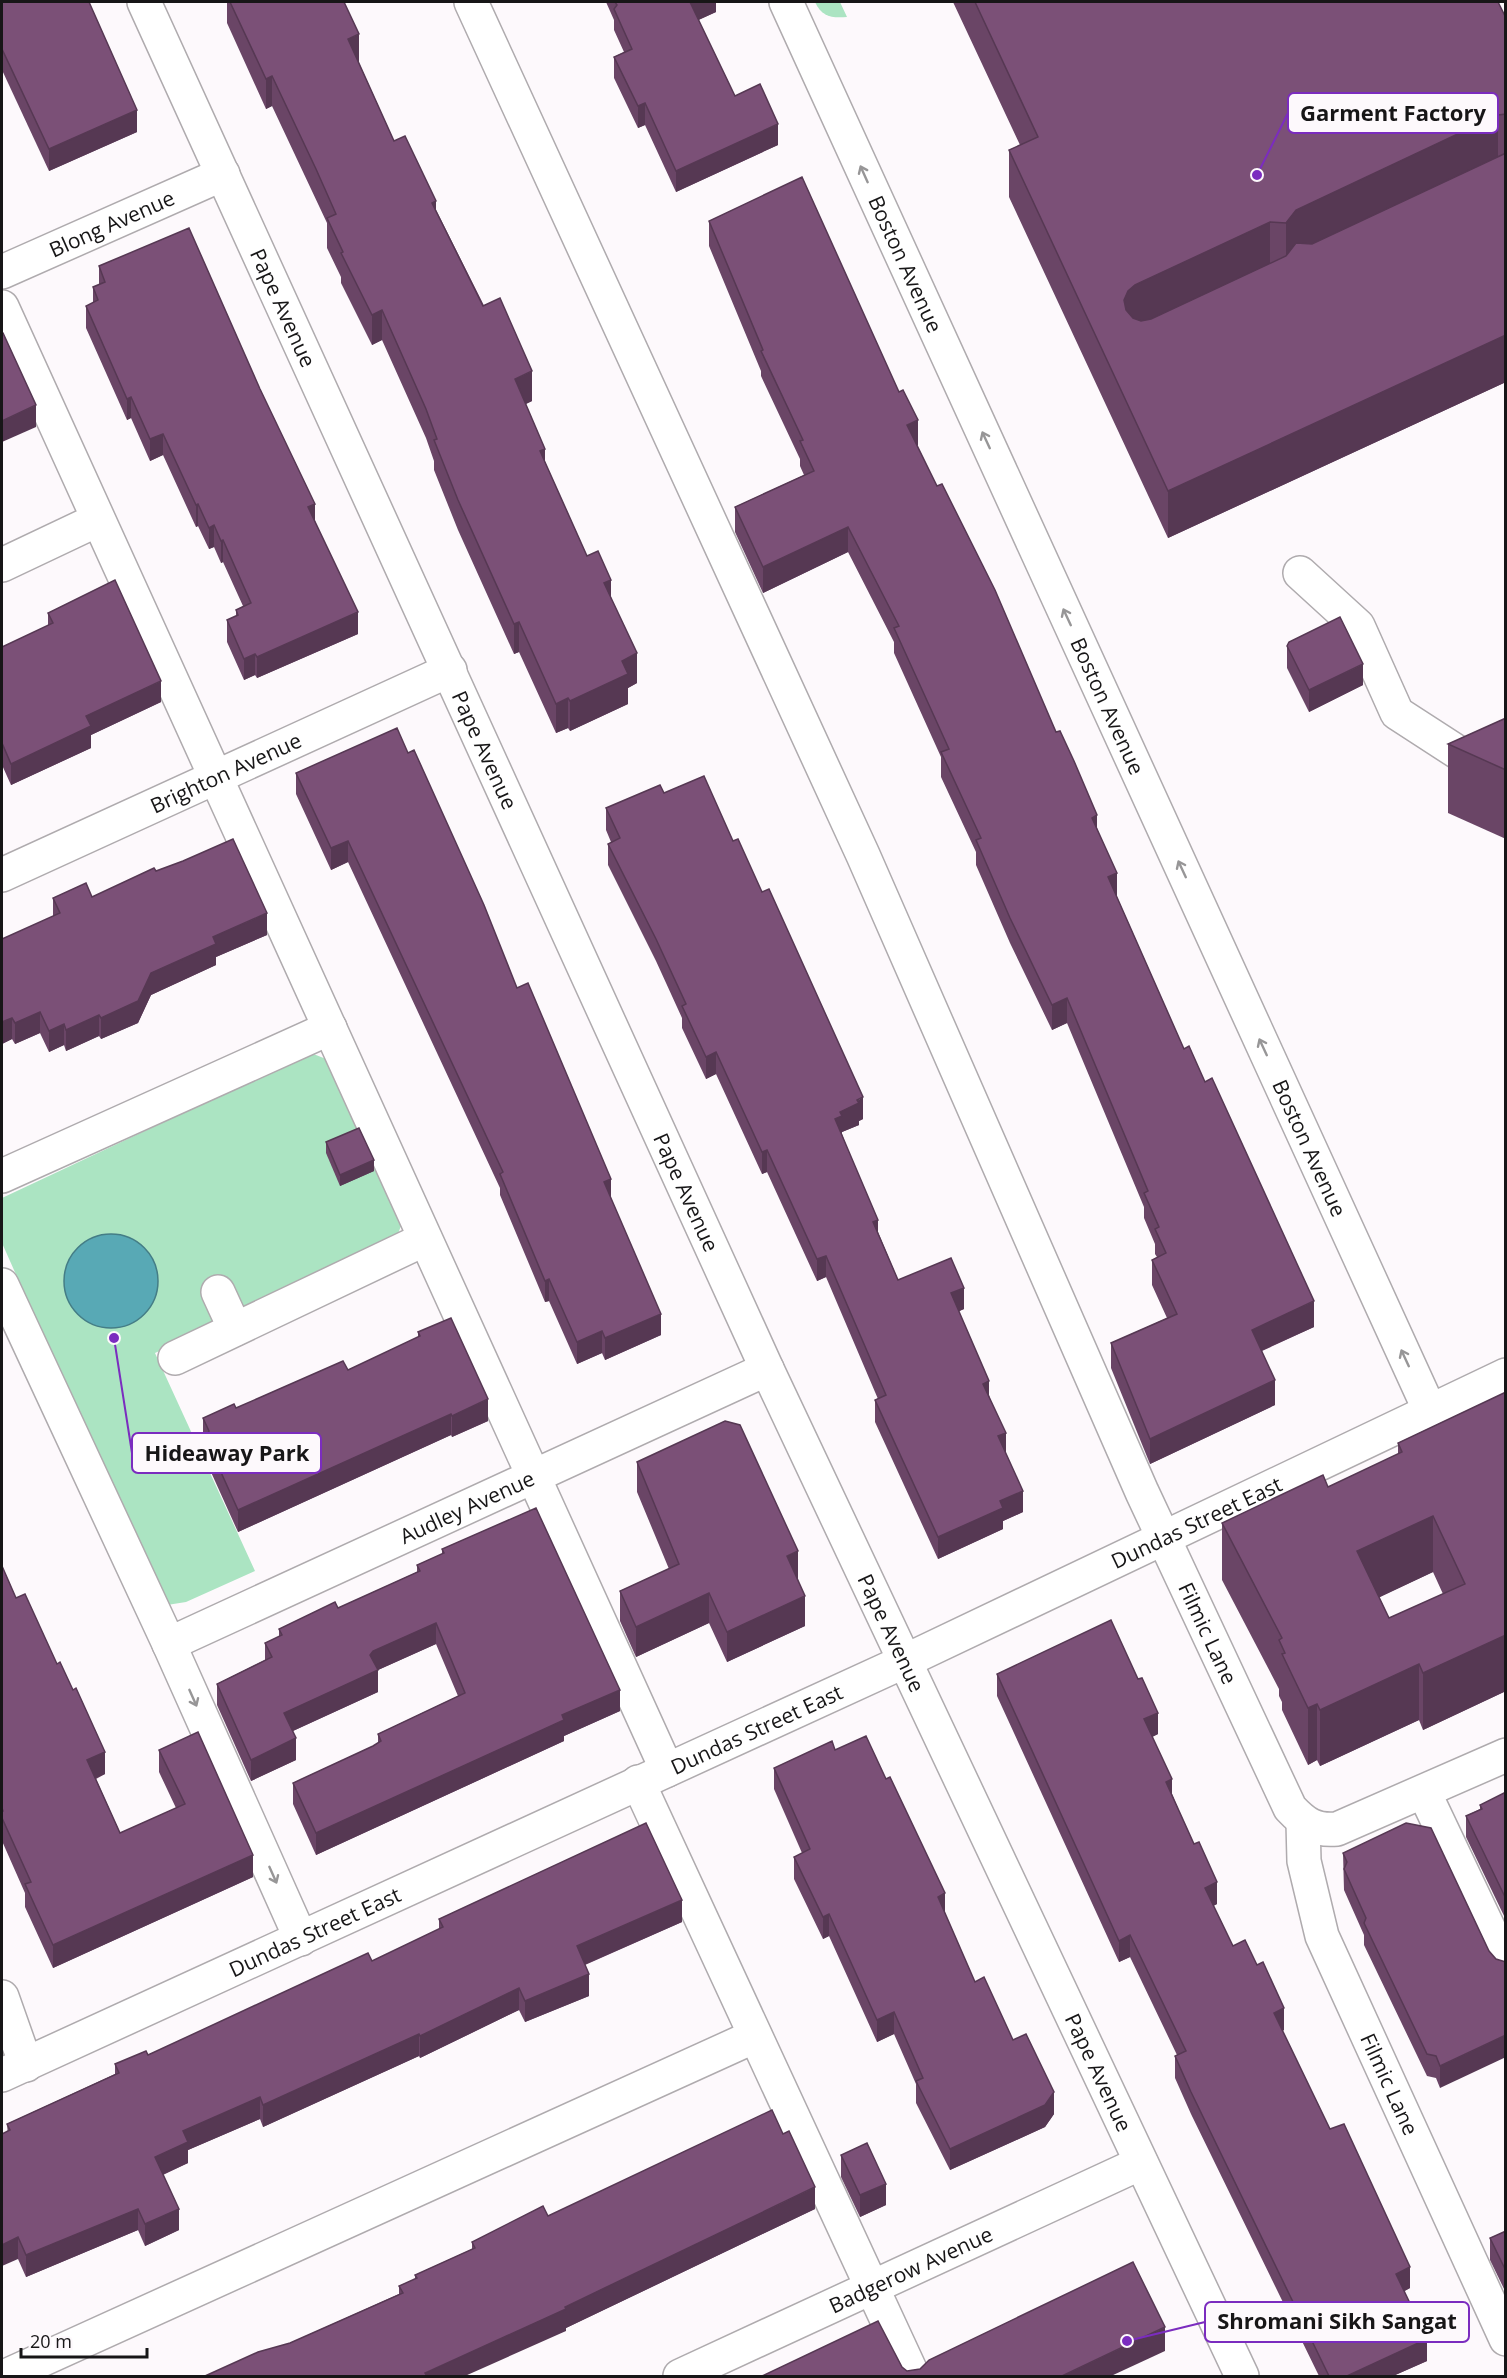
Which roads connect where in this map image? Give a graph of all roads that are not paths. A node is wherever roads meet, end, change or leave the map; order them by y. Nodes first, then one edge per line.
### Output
1 (144, 2) edge
2 (471, 2) edge
3 (786, 2) edge
4 (222, 174) junction
5 (2, 272) edge
6 (2, 307) edge
7 (97, 520) junction
8 (2, 565) edge
9 (1300, 573) dead end
10 (450, 670) junction
11 (1506, 738) edge
12 (214, 777) junction
13 (2, 876) edge
14 (330, 1028) junction
15 (2, 1176) edge
16 (425, 1239) junction
17 (2, 1285) edge
18 (218, 1292) dead end
19 (235, 1329) junction
20 (176, 1358) dead end
21 (767, 1370) junction
22 (1506, 1375) edge
23 (1430, 1411) junction
24 (533, 1478) junction
25 (1163, 1539) junction
26 (169, 1644) junction
27 (903, 1662) junction
28 (1506, 1755) edge
29 (652, 1776) junction
30 (1424, 1792) junction
31 (1303, 1822) junction
32 (301, 1939) junction
33 (1506, 1965) edge
34 (2, 1997) edge
35 (755, 2036) junction
36 (14, 2070) edge
37 (1141, 2163) junction
38 (871, 2287) junction
39 (1506, 2339) edge
40 (6, 2376) edge
41 (680, 2376) edge
42 (913, 2376) edge
43 (1242, 2376) edge

1 - 4 street, Pape Avenue
2 - 25 street, Filmic Lane
23 -> 3 street, Boston Avenue
4 - 5 street, Blong Avenue
4 - 10 street, Pape Avenue
6 - 7 street
7 - 8 street
7 - 12 street
9 - 11 street
10 - 12 street, Brighton Avenue
10 - 21 street, Pape Avenue
12 - 13 street, Brighton Avenue
12 - 14 street
14 - 15 street
14 - 16 street
16 - 19 street
16 - 24 street
17 - 26 street
18 - 19 street
19 - 20 street
21 - 24 street, Audley Avenue
21 - 27 street, Pape Avenue
22 - 23 street, Dundas Street East
23 - 25 street, Dundas Street East
24 - 26 street, Audley Avenue
24 - 29 street
25 - 27 street, Dundas Street East
25 - 31 street, Filmic Lane
26 -> 32 street
27 - 29 street, Dundas Street East
27 - 37 street, Pape Avenue
28 - 30 street
29 - 32 street, Dundas Street East
29 - 35 street
30 - 31 street
30 - 33 street
31 - 39 street, Filmic Lane
32 - 36 street, Dundas Street East
34 - 36 street
35 - 38 street
35 - 40 street
37 - 38 street, Badgerow Avenue
37 - 43 street, Pape Avenue
38 - 41 street, Badgerow Avenue
38 - 42 street

